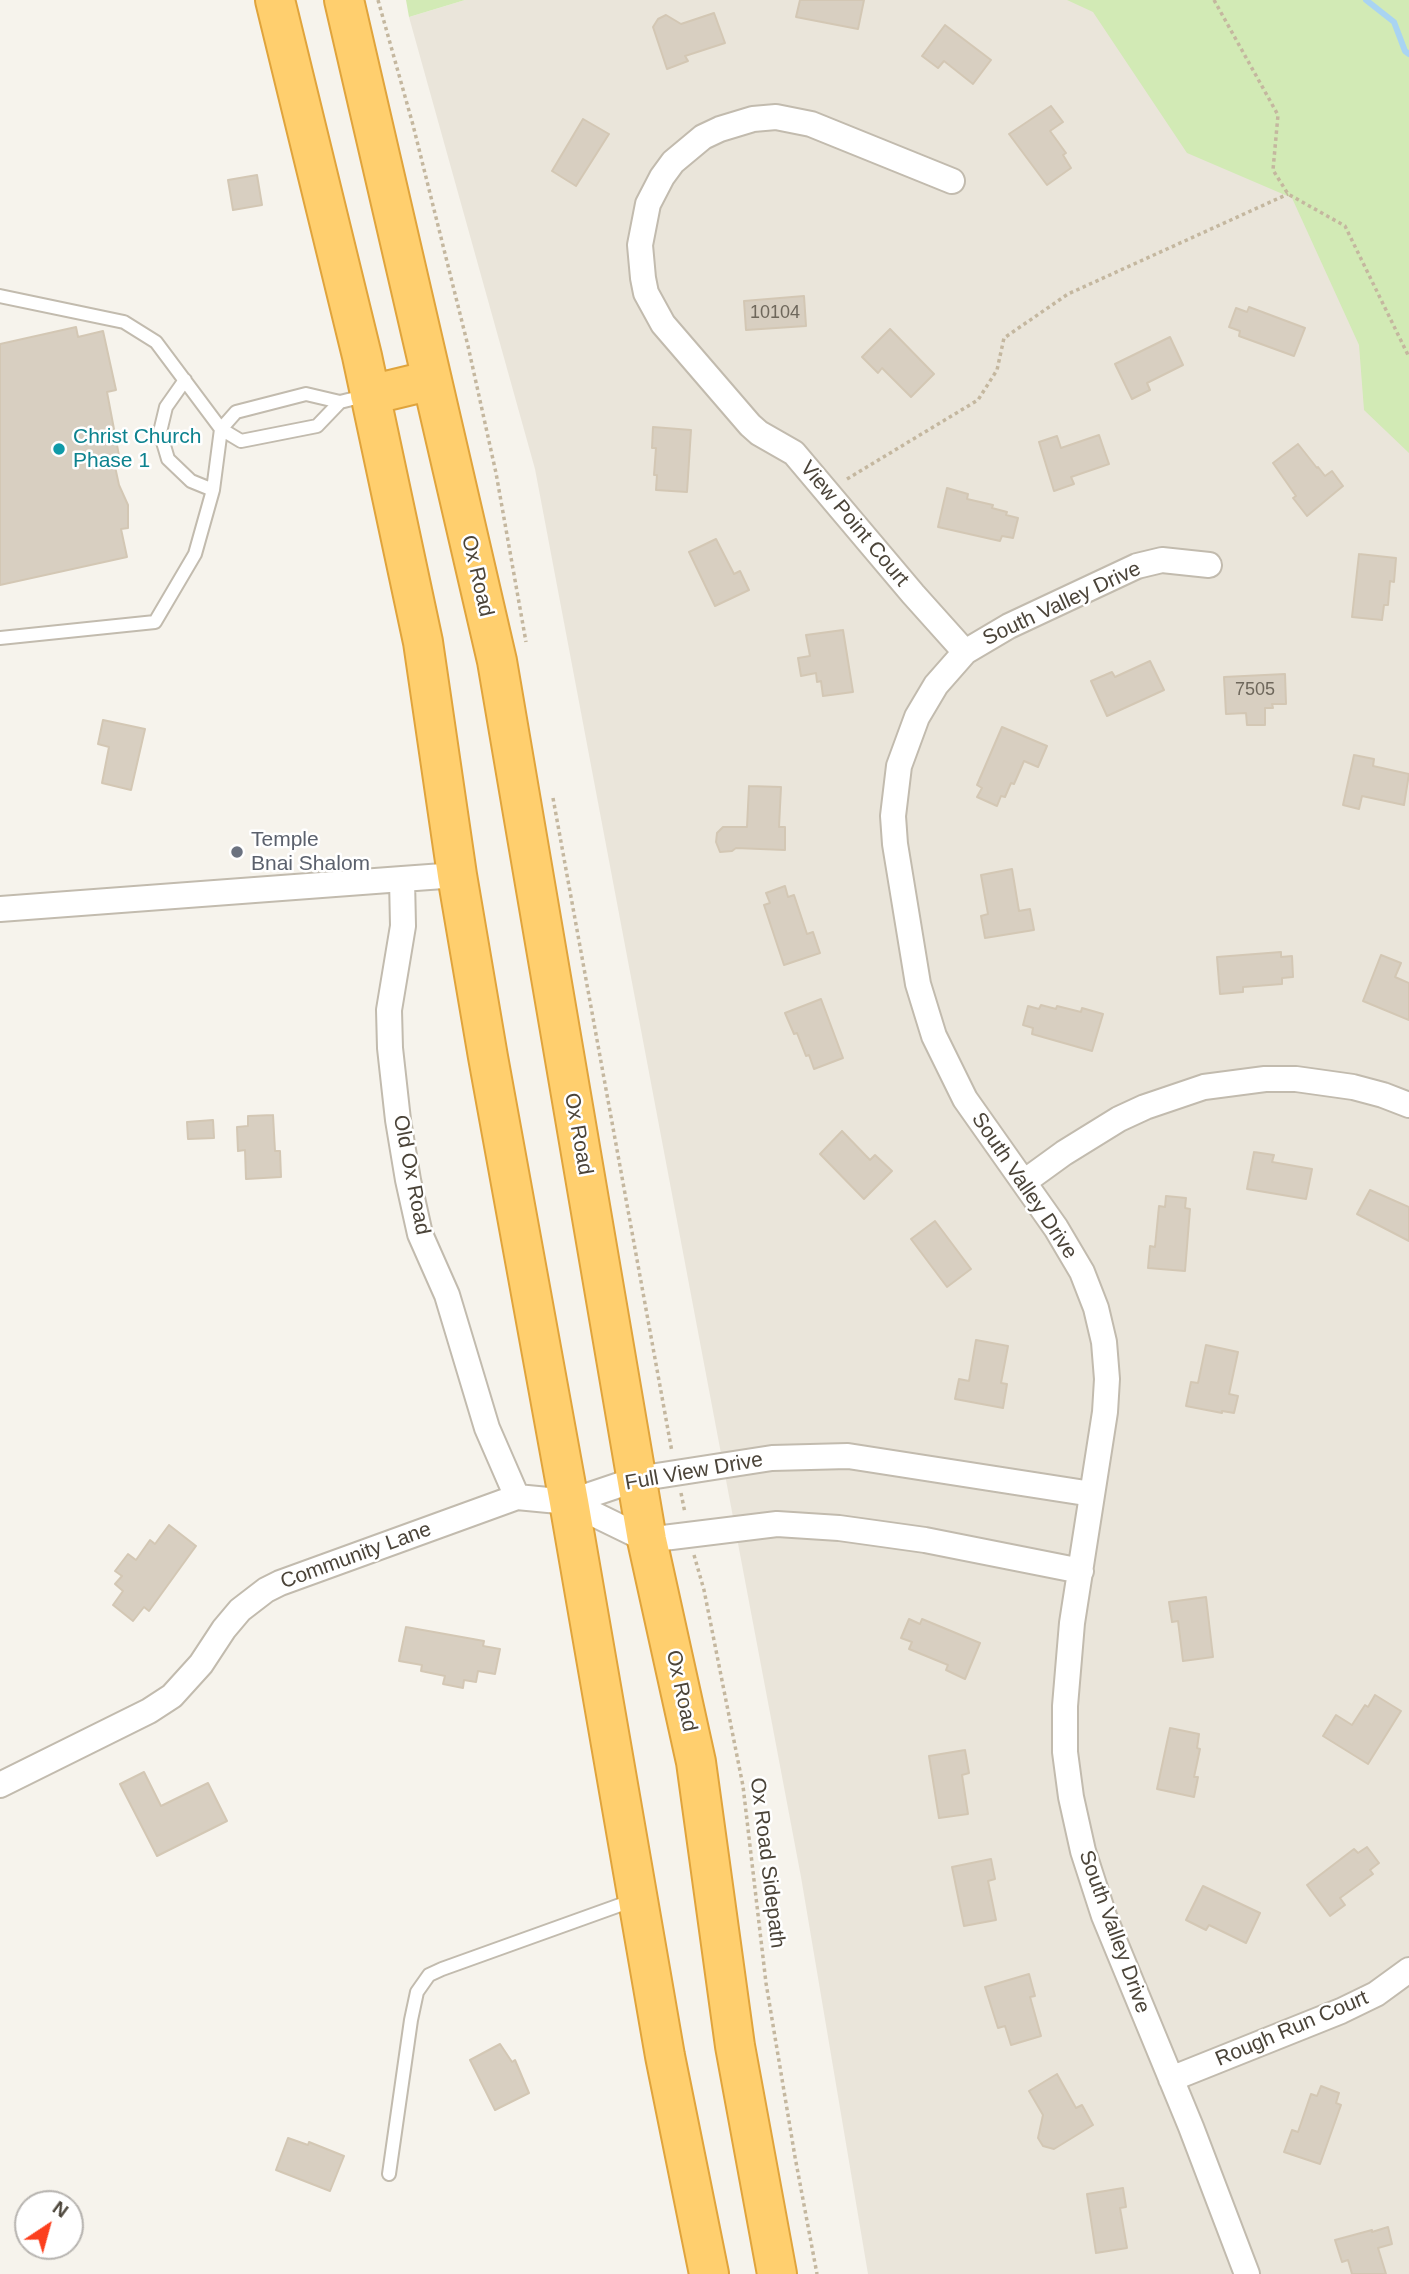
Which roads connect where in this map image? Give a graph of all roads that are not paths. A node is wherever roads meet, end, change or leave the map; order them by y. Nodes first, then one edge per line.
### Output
1 (275, 0) edge
2 (344, 0) edge
3 (952, 181) dead end
4 (0, 296) edge
5 (185, 380) junction
6 (432, 380) junction
7 (355, 399) junction
8 (221, 429) junction
9 (214, 490) junction
10 (1209, 565) dead end
11 (0, 638) edge
12 (965, 652) junction
13 (457, 875) junction
14 (402, 879) junction
15 (0, 909) edge
16 (1409, 1105) edge
17 (1024, 1182) junction
18 (637, 1479) junction
19 (1092, 1494) junction
20 (517, 1497) junction
21 (569, 1502) junction
22 (647, 1540) junction
23 (1081, 1571) junction
24 (0, 1785) edge
25 (638, 1899) junction
26 (1409, 1970) edge
27 (1171, 2079) junction
28 (389, 2174) dead end
29 (709, 2274) edge
30 (777, 2274) edge
31 (1247, 2274) edge

1 - 7 highway
2 - 6 highway, Ox Road
3 - 12 street, View Point Court
4 - 5 lane
5 - 8 lane
5 - 9 lane
6 - 7 highway
6 - 18 highway, Ox Road
7 - 8 lane
7 - 8 lane
7 - 13 highway
8 - 9 lane
9 - 11 lane
10 - 12 street, South Valley Drive
12 - 17 street, South Valley Drive
13 - 14 street
13 - 21 highway
14 - 15 street
14 - 20 street, Old Ox Road
16 - 17 street
17 - 19 street, South Valley Drive
18 - 19 street, Full View Drive
18 - 21 street, Full View Drive
18 - 22 highway, Ox Road
19 - 23 street, South Valley Drive
20 - 21 street, Community Lane
20 - 24 street, Community Lane
21 - 22 street, Full View Drive
21 - 25 highway
22 - 23 street
22 - 30 highway, Ox Road
23 - 27 street, South Valley Drive
25 - 28 lane
25 - 29 highway
26 - 27 street, Rough Run Court
27 - 31 street, South Valley Drive

